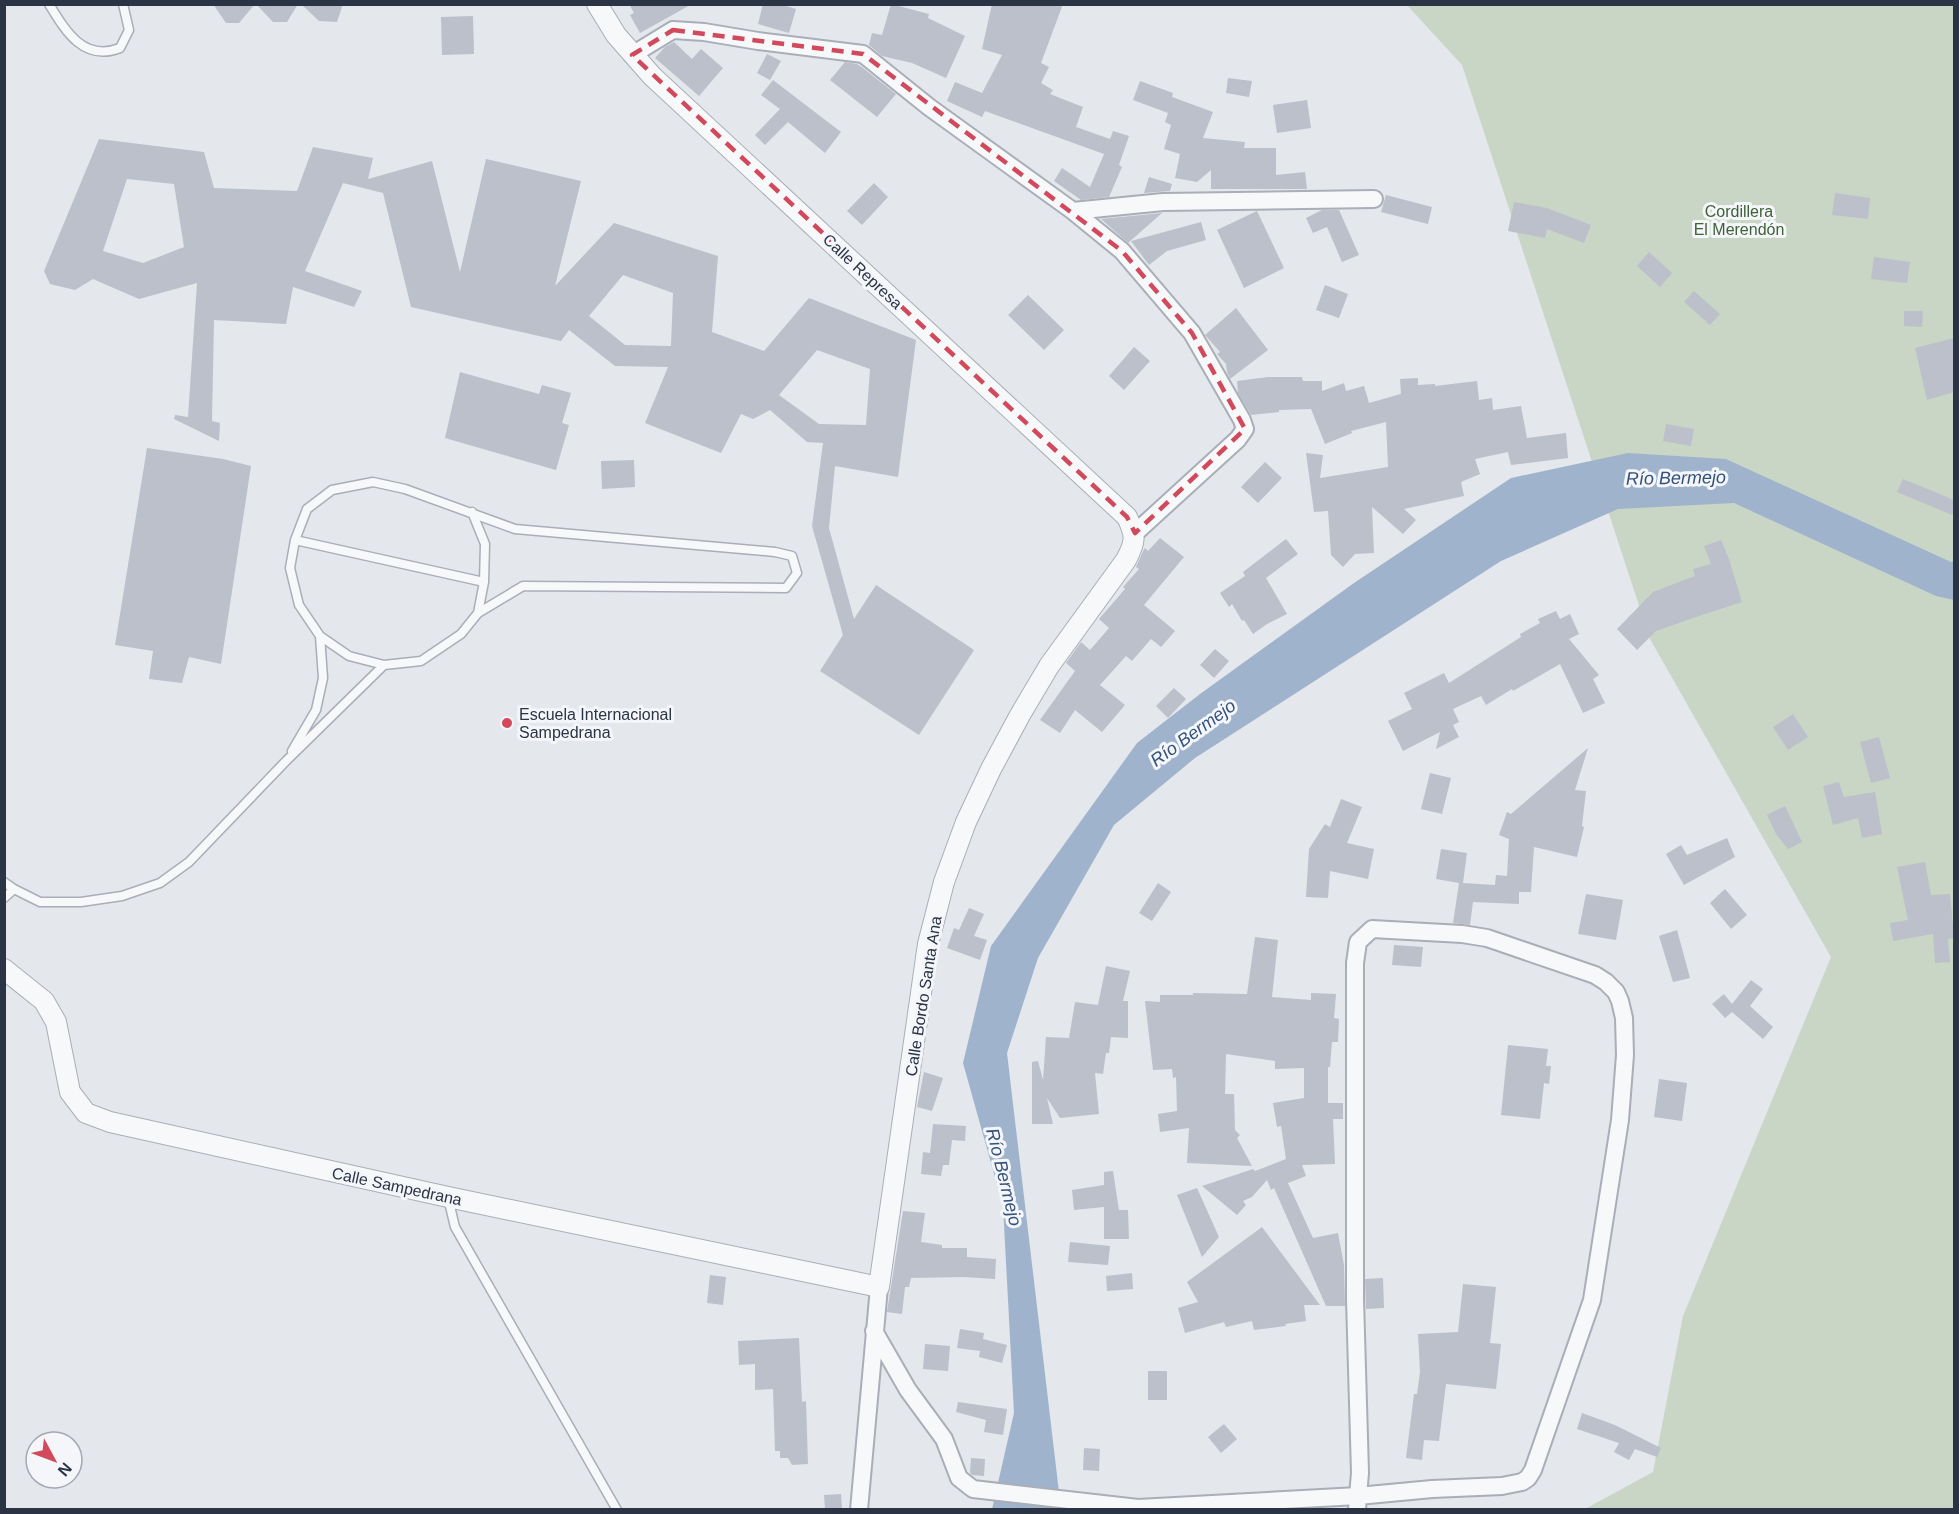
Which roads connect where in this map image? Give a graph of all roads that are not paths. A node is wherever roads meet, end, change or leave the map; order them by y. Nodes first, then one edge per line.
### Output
1 (50, 4) edge
2 (123, 4) edge
3 (597, 4) edge
4 (632, 55) junction
5 (1374, 200) dead end
6 (1073, 211) junction
7 (472, 512) junction
8 (1135, 533) junction
9 (295, 540) junction
10 (484, 582) junction
11 (478, 613) junction
12 (320, 636) junction
13 (384, 665) junction
14 (286, 761) junction
15 (4, 882) edge
16 (14, 889) junction
17 (4, 898) edge
18 (4, 969) edge
19 (448, 1197) junction
20 (879, 1287) junction
21 (874, 1331) junction
22 (1358, 1503) edge
23 (617, 1509) edge
24 (859, 1509) edge
25 (1138, 1509) edge

1 - 2 lane
3 - 4 street, Calle Represa
4 - 6 street
4 - 8 street, Calle Represa
5 - 6 street
6 - 8 street
7 - 9 lane
7 - 10 lane
7 - 11 lane
8 - 20 street, Calle Bordo Santa Ana
9 - 10 lane
9 - 12 lane
10 - 11 lane
11 - 13 lane
12 - 13 lane
12 - 14 lane
13 - 14 lane
14 - 16 lane
15 - 16 lane
16 - 17 lane
18 - 19 street, Calle Sampedrana
19 - 20 street, Calle Sampedrana
19 - 23 lane
20 - 21 street, Calle Bordo Santa Ana
21 - 24 street, Calle Bordo Santa Ana
21 - 25 street
22 - 22 street
22 - 25 street

